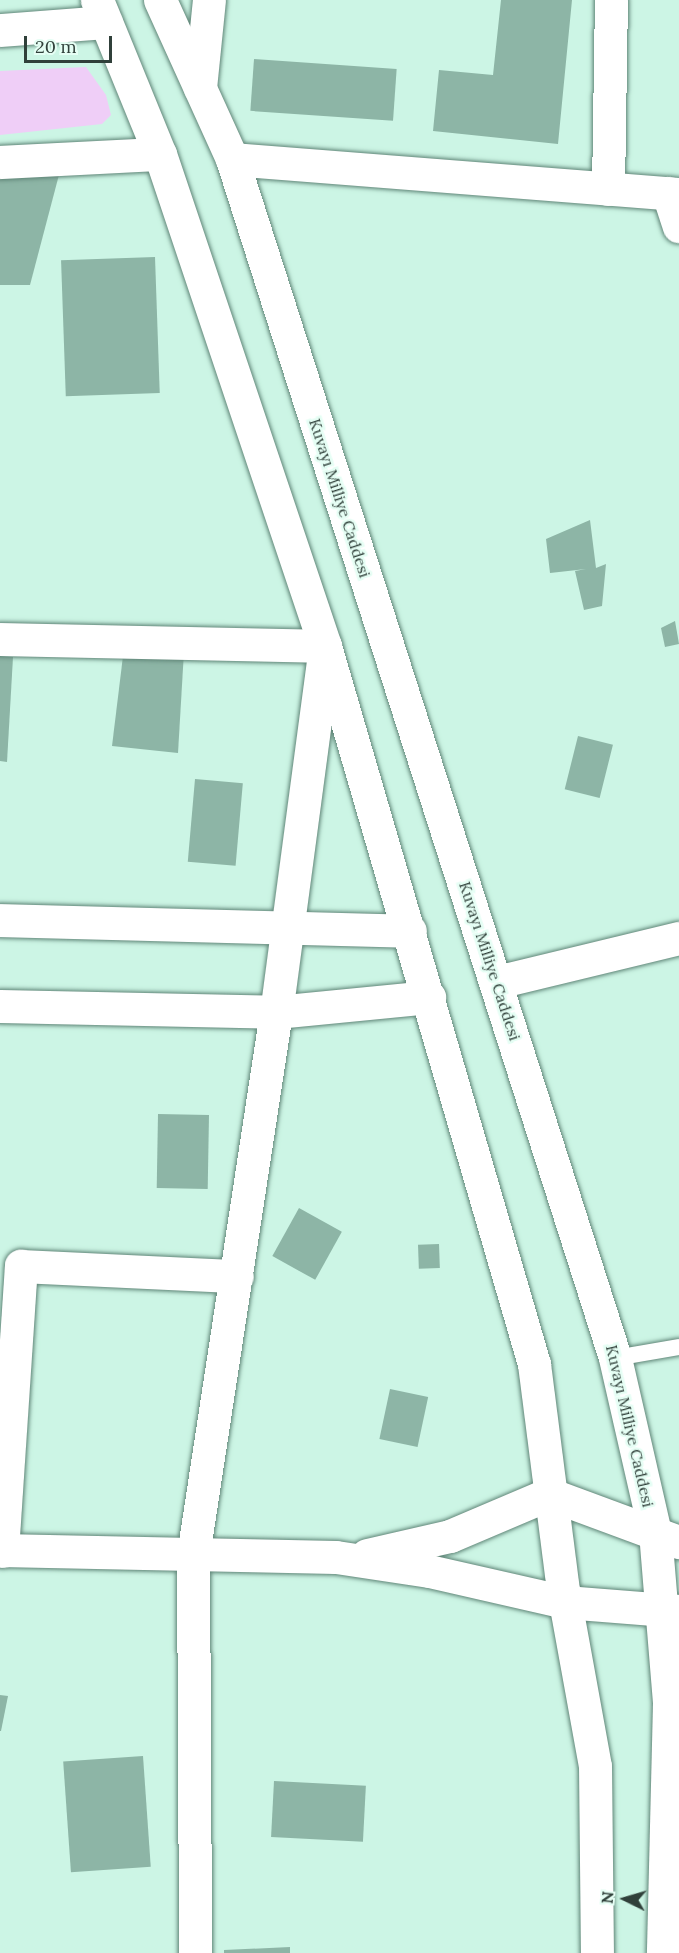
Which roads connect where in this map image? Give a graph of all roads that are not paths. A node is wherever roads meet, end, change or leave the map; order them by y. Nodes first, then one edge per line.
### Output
1 (160, 0) edge
2 (209, 0) edge
3 (611, 0) edge
4 (101, 11) edge
5 (0, 30) edge
6 (200, 88) junction
7 (160, 154) junction
8 (232, 159) junction
9 (0, 162) edge
10 (608, 189) junction
11 (674, 194) edge
12 (679, 225) edge
13 (0, 639) edge
14 (325, 646) junction
15 (0, 920) edge
16 (285, 927) junction
17 (410, 931) junction
18 (679, 938) edge
19 (497, 981) junction
20 (429, 998) junction
21 (0, 1006) edge
22 (276, 1012) junction
23 (237, 1276) junction
24 (679, 1347) edge
25 (615, 1358) junction
26 (549, 1494) junction
27 (667, 1537) edge
28 (1, 1550) edge
29 (193, 1554) junction
30 (349, 1559) junction
31 (565, 1602) junction
32 (670, 1612) edge
33 (673, 1813) edge
34 (195, 1953) edge
35 (597, 1953) edge
36 (663, 1953) edge

1 - 6 street, Kuvayı Milliye Caddesi
2 - 6 street
3 - 10 street
4 - 5 street
4 - 7 street
6 - 8 street, Kuvayı Milliye Caddesi
7 - 9 street
7 - 14 street
8 - 10 street
8 - 19 street, Kuvayı Milliye Caddesi
10 - 11 street
11 - 12 street
13 - 14 street
14 - 16 street
14 - 17 street
15 - 16 street
16 - 17 street
16 - 22 street
17 - 20 street
18 - 19 street
19 - 25 street, Kuvayı Milliye Caddesi
20 - 22 street
20 - 26 street
21 - 22 street
22 - 23 street
23 - 28 street
23 - 29 street
24 - 25 lane
25 - 27 street, Kuvayı Milliye Caddesi
26 - 27 street
26 - 30 street
26 - 31 street
27 - 32 street, Kuvayı Milliye Caddesi
28 - 29 street
29 - 30 street
29 - 34 street
30 - 31 street
31 - 32 street
31 - 35 street
32 - 33 street, Kuvayı Milliye Caddesi
33 - 36 street, Kuvayı Milliye Caddesi

